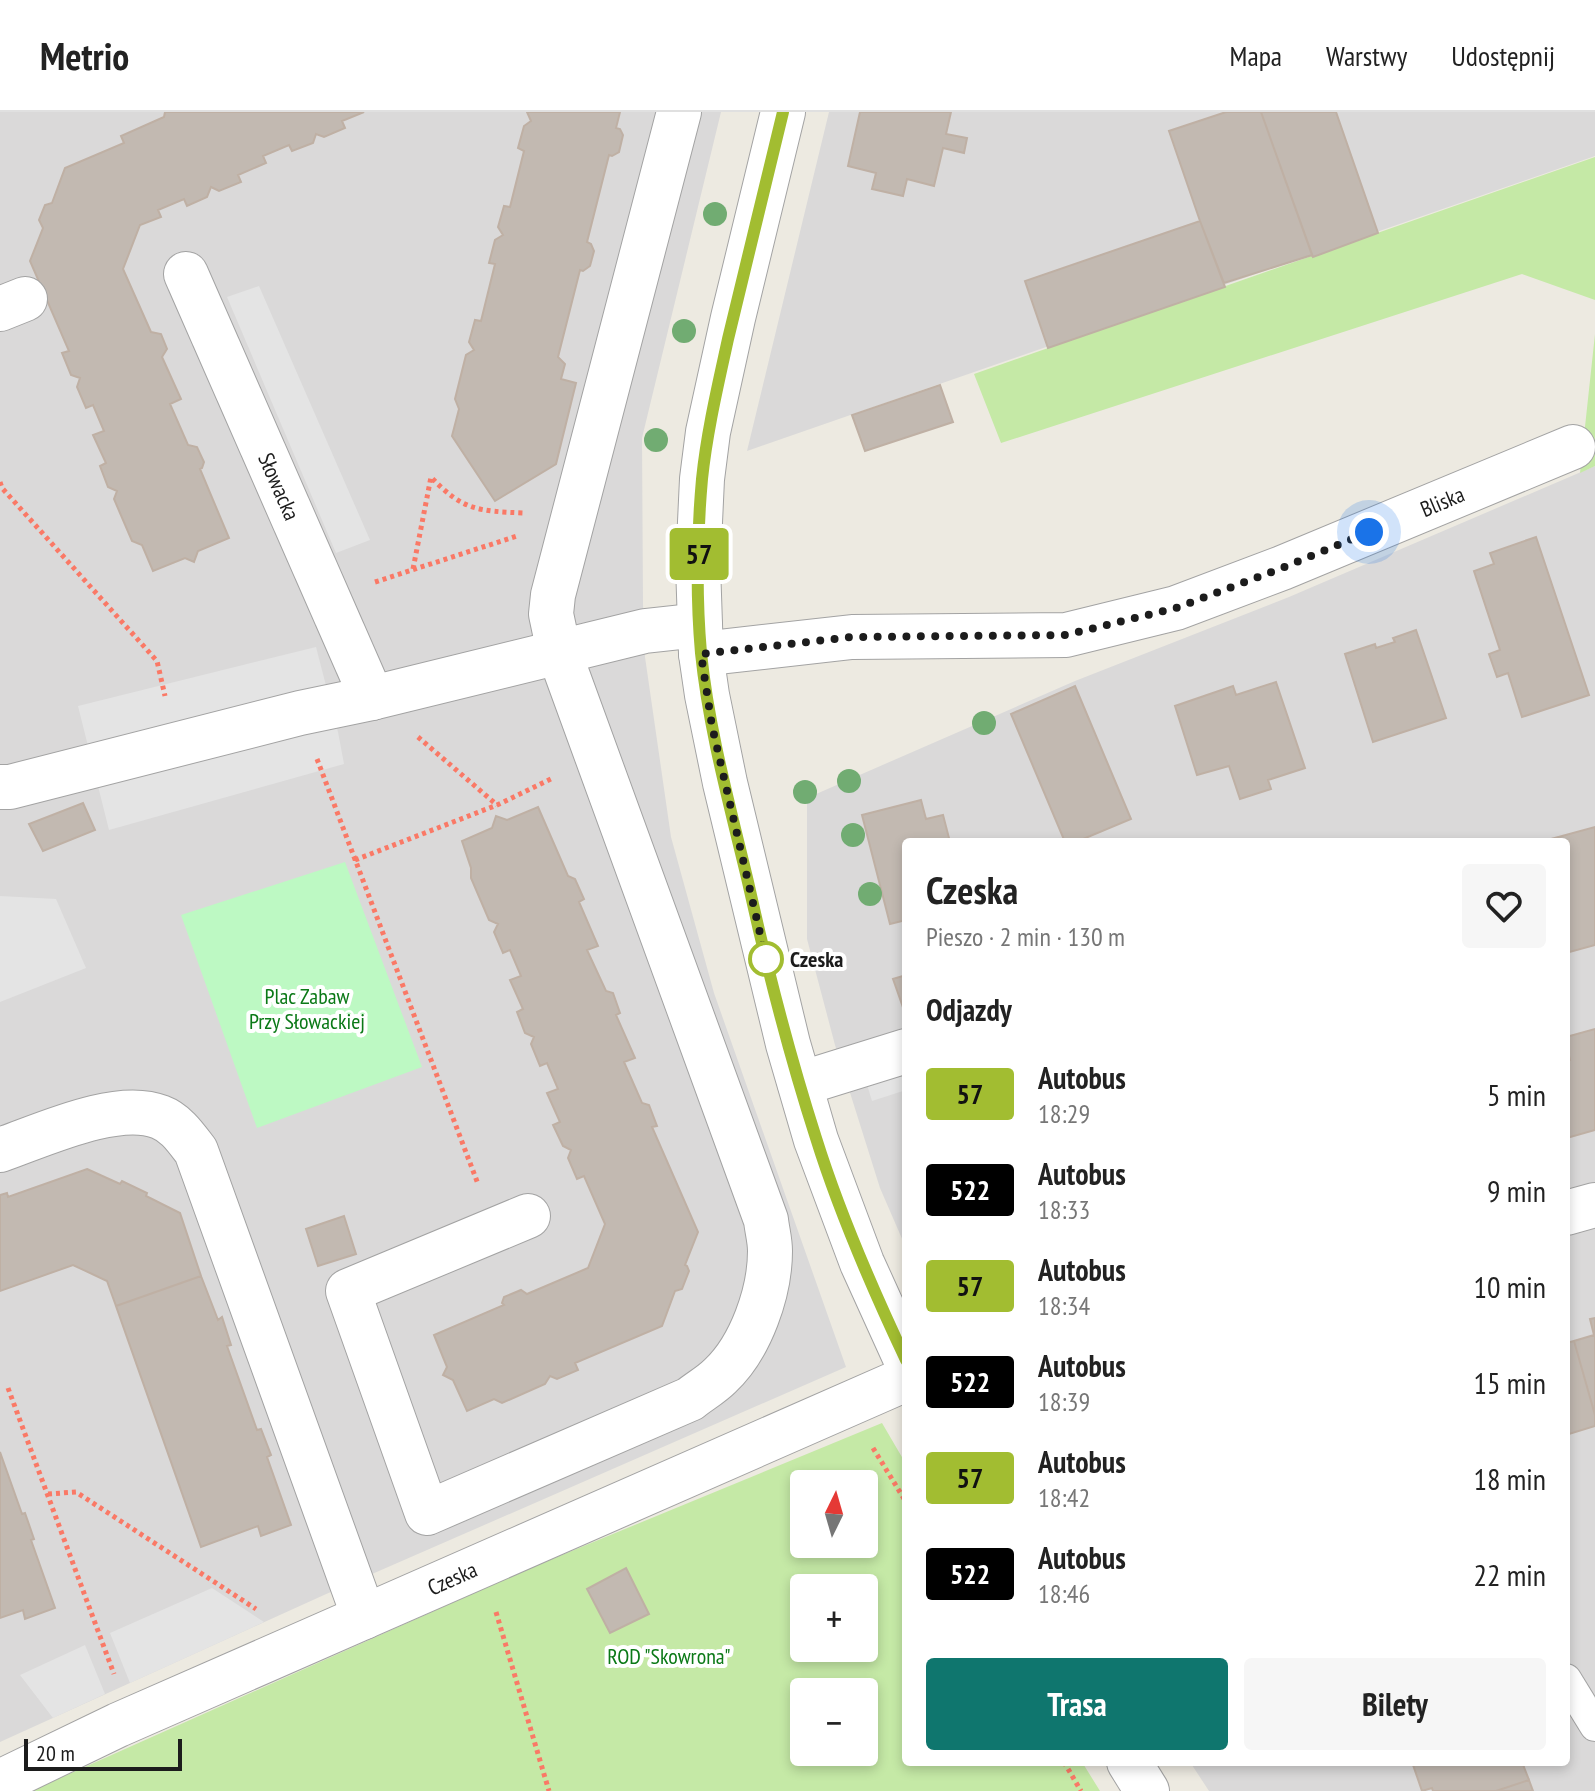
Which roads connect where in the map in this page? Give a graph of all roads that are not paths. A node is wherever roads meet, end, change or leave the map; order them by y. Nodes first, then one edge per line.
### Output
1 (679, 112) edge
2 (783, 112) edge
3 (186, 274) dead end
4 (1573, 447) dead end
5 (700, 639) junction
6 (559, 652) junction
7 (372, 698) junction
8 (0, 787) edge
9 (902, 1052) edge
10 (800, 1084) junction
11 (0, 1150) edge
12 (1595, 1205) edge
13 (1570, 1212) edge
14 (512, 1223) road end
15 (902, 1351) edge
16 (902, 1382) edge
17 (427, 1513) junction
18 (474, 1576) junction
19 (364, 1617) junction
20 (1570, 1685) edge
21 (1595, 1726) edge
22 (1131, 1766) edge
23 (0, 1782) edge
24 (1147, 1791) edge

1 - 6 street
2 - 5 street
3 - 7 street, Słowacka
4 - 5 street, Bliska
5 - 6 street
5 - 10 street
6 - 7 street
6 - 17 street
7 - 8 street
9 - 10 street
10 - 15 street
11 - 19 street
12 - 13 street
14 - 17 street
16 - 18 street, Czeska
17 - 18 street
18 - 19 street, Czeska
19 - 23 street, Czeska
20 - 21 lane
22 - 24 street

